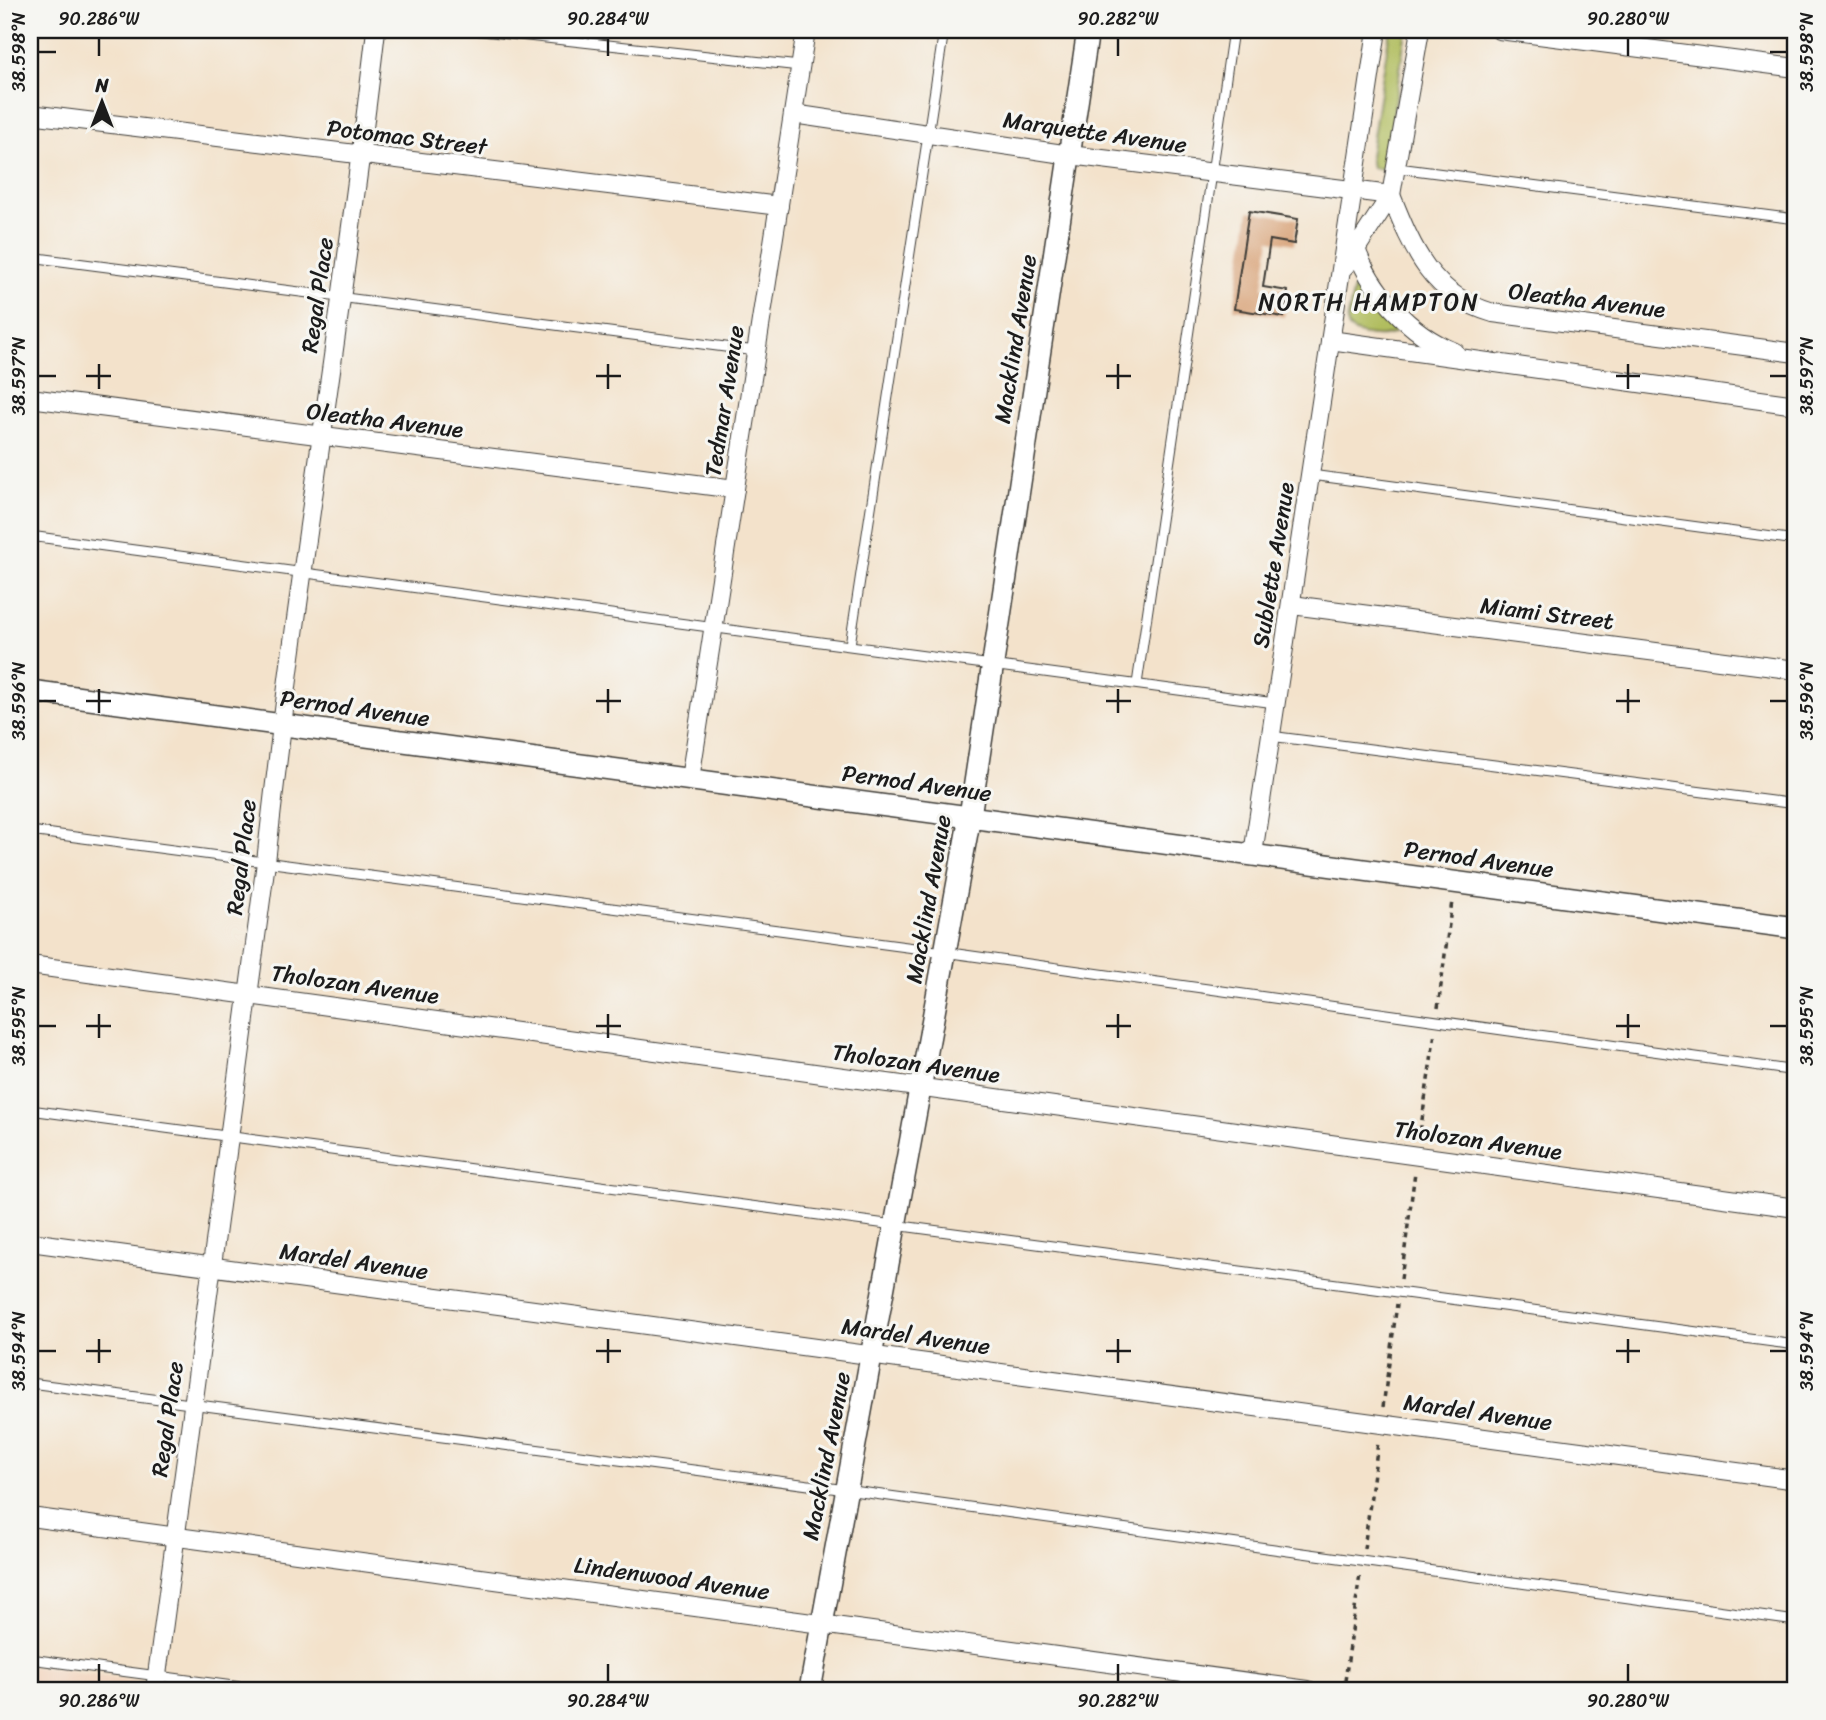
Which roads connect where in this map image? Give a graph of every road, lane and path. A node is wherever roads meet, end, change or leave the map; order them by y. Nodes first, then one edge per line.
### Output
1 (376, 30) edge
2 (473, 30) edge
3 (806, 30) edge
4 (944, 30) edge
5 (1088, 30) edge
6 (1233, 30) edge
7 (1377, 30) edge
8 (1420, 30) edge
9 (1499, 30) edge
10 (800, 66) junction
11 (1796, 68) edge
12 (30, 114) edge
13 (793, 114) junction
14 (929, 131) junction
15 (1070, 155) junction
16 (361, 157) junction
17 (1398, 167) junction
18 (1211, 174) junction
19 (1353, 191) junction
20 (1391, 195) junction
21 (779, 206) junction
22 (1349, 215) junction
23 (1796, 219) edge
24 (1356, 248) junction
25 (30, 257) edge
26 (1339, 282) junction
27 (342, 298) junction
28 (1330, 340) junction
29 (756, 351) junction
30 (1796, 353) edge
31 (1483, 361) junction
32 (30, 398) edge
33 (1796, 405) edge
34 (322, 436) junction
35 (1311, 475) junction
36 (735, 489) junction
37 (30, 536) edge
38 (1796, 540) edge
39 (304, 573) junction
40 (1292, 605) junction
41 (713, 627) junction
42 (850, 645) junction
43 (992, 665) junction
44 (1796, 670) edge
45 (1137, 684) junction
46 (30, 691) edge
47 (1275, 704) junction
48 (281, 724) junction
49 (1270, 736) junction
50 (690, 779) junction
51 (1796, 804) edge
52 (970, 816) junction
53 (30, 831) edge
54 (1253, 855) junction
55 (266, 862) junction
56 (1796, 928) edge
57 (946, 953) junction
58 (30, 965) edge
59 (248, 994) junction
60 (1796, 1072) edge
61 (920, 1088) junction
62 (30, 1110) edge
63 (229, 1137) junction
64 (1796, 1208) edge
65 (897, 1223) junction
66 (30, 1241) edge
67 (212, 1267) junction
68 (1796, 1345) edge
69 (872, 1354) junction
70 (30, 1382) edge
71 (194, 1405) junction
72 (1796, 1480) edge
73 (847, 1490) junction
74 (30, 1517) edge
75 (176, 1537) junction
76 (1796, 1621) edge
77 (822, 1623) junction
78 (30, 1659) edge
79 (156, 1684) edge
80 (262, 1690) edge
81 (810, 1690) edge
82 (1308, 1690) edge

1 - 16 street, Regal Place
2 - 10 lane
3 - 10 street, Tedmar Avenue
4 - 14 lane
5 - 15 street, Macklind Avenue
6 - 18 lane
7 - 19 street, Sublette Avenue
8 - 17 street, Sublette Avenue
9 - 11 street
10 - 13 street, Tedmar Avenue
12 - 16 street, Potomac Street
13 - 14 street, Marquette Avenue
13 - 21 street, Tedmar Avenue
14 - 15 street, Marquette Avenue
14 - 42 lane
15 - 18 street, Marquette Avenue
15 - 43 street, Macklind Avenue
16 - 21 street, Potomac Street
16 - 27 street, Regal Place
17 - 20 street, Sublette Avenue
17 - 23 lane
18 - 19 street, Marquette Avenue
18 - 45 lane
19 - 20 street, Marquette Avenue
19 - 22 street, Sublette Avenue
20 - 24 street, Sublette Avenue
20 - 30 street, Oleatha Avenue
21 - 29 street, Tedmar Avenue
22 - 24 street
22 - 26 street, Sublette Avenue
24 - 26 street, Sublette Avenue
24 - 31 street
25 - 27 lane
26 - 28 street, Sublette Avenue
27 - 29 lane
27 - 34 street, Regal Place
28 - 31 street
28 - 35 street, Sublette Avenue
29 - 36 street, Tedmar Avenue
31 - 33 street
32 - 34 street, Oleatha Avenue
34 - 36 street, Oleatha Avenue
34 - 39 street, Regal Place
35 - 38 lane
35 - 40 street, Sublette Avenue
36 - 41 street, Tedmar Avenue
37 - 39 lane
39 - 41 lane
39 - 48 street, Regal Place
40 - 44 street, Miami Street
40 - 47 street, Sublette Avenue
41 - 42 lane
41 - 50 street, Tedmar Avenue
42 - 43 lane
43 - 45 lane
43 - 52 street, Macklind Avenue
45 - 47 lane
46 - 48 street, Pernod Avenue
47 - 49 street, Sublette Avenue
48 - 50 street, Pernod Avenue
48 - 55 street, Regal Place
49 - 51 lane
49 - 54 street, Sublette Avenue
50 - 52 street, Pernod Avenue
52 - 54 street, Pernod Avenue
52 - 57 street, Macklind Avenue
53 - 55 lane
54 - 56 street, Pernod Avenue
55 - 57 lane
55 - 59 street, Regal Place
57 - 60 lane
57 - 61 street, Macklind Avenue
58 - 59 street, Tholozan Avenue
59 - 61 street, Tholozan Avenue
59 - 63 street, Regal Place
61 - 64 street, Tholozan Avenue
61 - 65 street, Macklind Avenue
62 - 63 lane
63 - 65 lane
63 - 67 street, Regal Place
65 - 68 lane
65 - 69 street, Macklind Avenue
66 - 67 street, Mardel Avenue
67 - 69 street, Mardel Avenue
67 - 71 street, Regal Place
69 - 72 street, Mardel Avenue
69 - 73 street, Macklind Avenue
70 - 71 lane
71 - 73 lane
71 - 75 street, Regal Place
73 - 76 lane
73 - 77 street, Macklind Avenue
74 - 75 street, Lindenwood Avenue
75 - 77 street, Lindenwood Avenue
75 - 79 street, Regal Place
77 - 81 street, Macklind Avenue
77 - 82 street, Lindenwood Avenue
78 - 79 lane
79 - 80 lane

